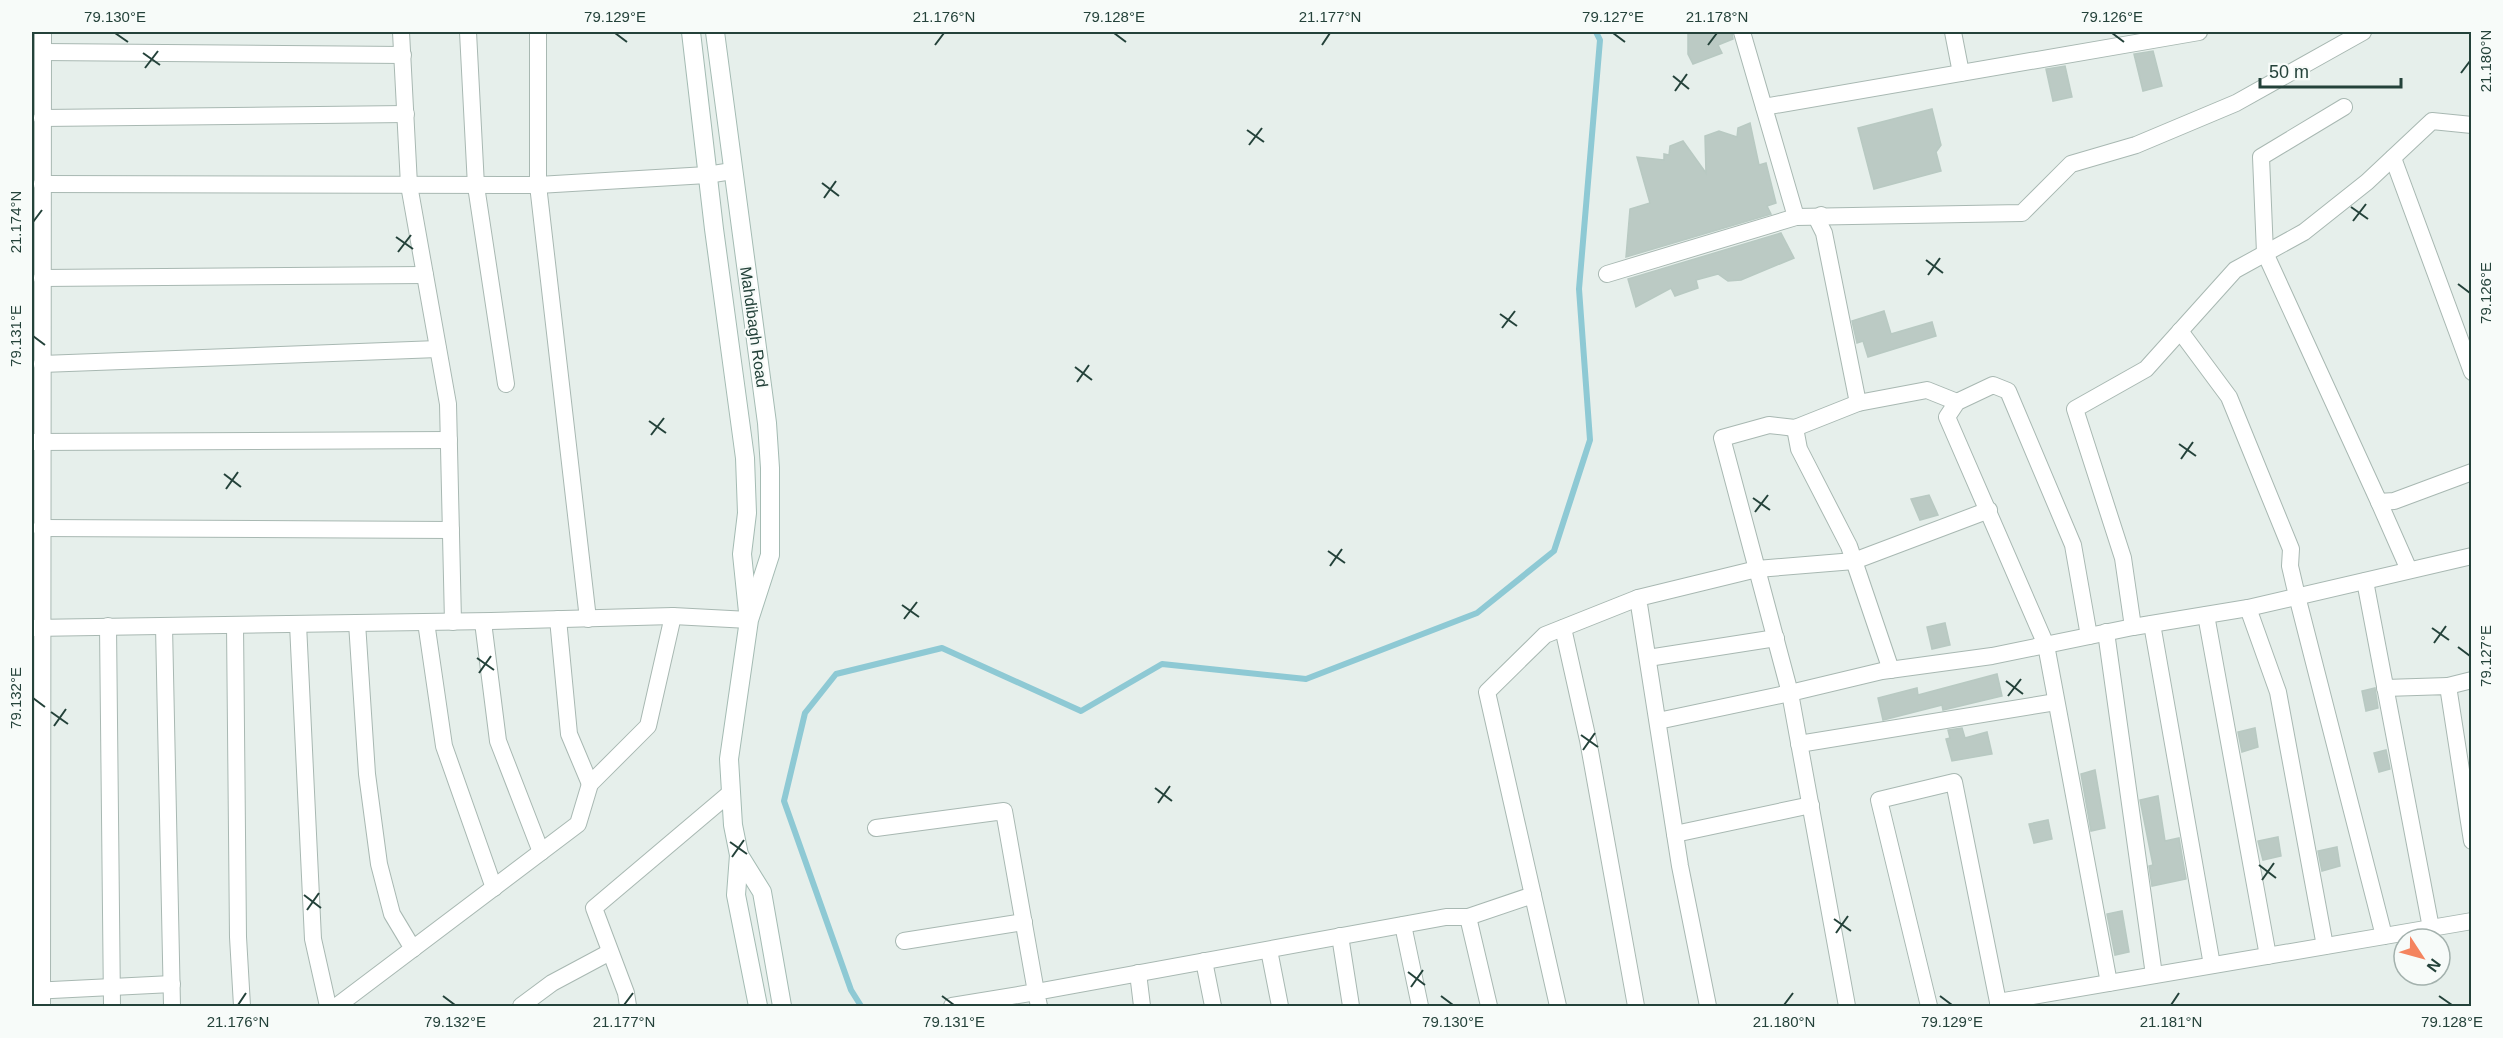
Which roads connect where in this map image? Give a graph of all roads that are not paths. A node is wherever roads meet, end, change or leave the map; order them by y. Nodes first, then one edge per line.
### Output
1 (43, 32) edge
2 (401, 32) edge
3 (468, 32) edge
4 (538, 32) edge
5 (691, 32) edge
6 (715, 32) edge
7 (1742, 32) edge
8 (1953, 32) edge
9 (2193, 32) edge
10 (2363, 32) edge
11 (43, 52) junction
12 (403, 55) junction
13 (1961, 73) junction
14 (1764, 107) junction
15 (2344, 107) dead end
16 (406, 114) junction
17 (42, 118) junction
18 (2472, 125) edge
19 (2393, 158) junction
20 (732, 171) junction
21 (707, 175) junction
22 (42, 184) junction
23 (409, 185) junction
24 (538, 185) junction
25 (476, 186) junction
26 (1821, 215) junction
27 (1796, 217) junction
28 (2265, 253) junction
29 (1607, 274) dead end
30 (425, 275) junction
31 (42, 278) junction
32 (2181, 331) junction
33 (438, 349) junction
34 (42, 364) junction
35 (2472, 372) edge
36 (506, 384) dead end
37 (36, 385) edge
38 (1957, 402) junction
39 (1858, 404) junction
40 (1794, 428) junction
41 (449, 440) junction
42 (37, 442) edge
43 (2472, 472) edge
44 (2379, 502) junction
45 (36, 508) edge
46 (1989, 510) junction
47 (41, 528) junction
48 (451, 530) junction
49 (2472, 556) edge
50 (1854, 561) junction
51 (36, 569) edge
52 (1757, 569) junction
53 (2409, 570) junction
54 (2365, 581) junction
55 (2297, 596) junction
56 (1638, 598) junction
57 (2248, 608) junction
58 (2206, 615) junction
59 (673, 616) junction
60 (588, 619) junction
61 (558, 620) junction
62 (748, 620) junction
63 (426, 622) junction
64 (453, 622) junction
65 (483, 622) junction
66 (357, 623) junction
67 (298, 624) junction
68 (2152, 624) junction
69 (235, 625) junction
70 (164, 626) junction
71 (108, 627) junction
72 (2133, 627) junction
73 (36, 628) edge
74 (1563, 628) junction
75 (2106, 633) junction
76 (2089, 636) junction
77 (1776, 638) junction
78 (2046, 645) junction
79 (1648, 658) junction
80 (1891, 669) junction
81 (2472, 680) edge
82 (2448, 686) junction
83 (2385, 688) junction
84 (1790, 693) junction
85 (2056, 702) junction
86 (1658, 722) junction
87 (1799, 744) junction
88 (590, 784) junction
89 (730, 793) junction
90 (1811, 805) junction
91 (876, 828) dead end
92 (1675, 834) junction
93 (2472, 841) edge
94 (541, 852) junction
95 (739, 855) junction
96 (494, 888) junction
97 (1533, 895) junction
98 (1468, 917) junction
99 (2472, 921) edge
100 (1024, 922) junction
101 (1403, 925) junction
102 (2431, 927) edge
103 (2437, 927) edge
104 (2392, 935) edge
105 (1340, 936) junction
106 (2384, 936) junction
107 (904, 941) dead end
108 (2325, 946) junction
109 (412, 949) junction
110 (1269, 950) junction
111 (610, 951) junction
112 (2268, 956) junction
113 (1204, 961) junction
114 (2212, 965) junction
115 (1138, 973) junction
116 (2154, 975) junction
117 (2109, 983) junction
118 (172, 984) junction
119 (112, 988) junction
120 (38, 996) edge
121 (1038, 999) edge
122 (1998, 1004) edge
123 (112, 1006) edge
124 (172, 1006) edge
125 (242, 1006) edge
126 (328, 1006) edge
127 (337, 1006) edge
128 (521, 1006) edge
129 (628, 1006) edge
130 (758, 1006) edge
131 (782, 1006) edge
132 (952, 1006) edge
133 (1142, 1006) edge
134 (1214, 1006) edge
135 (1280, 1006) edge
136 (1351, 1006) edge
137 (1420, 1006) edge
138 (1489, 1006) edge
139 (1558, 1006) edge
140 (1636, 1006) edge
141 (1708, 1006) edge
142 (1847, 1006) edge
143 (1929, 1006) edge

1 - 11 street
2 - 12 street
3 - 25 street
4 - 24 street
5 - 21 street, Mahdibagh Road
6 - 20 street, Mahdibagh Road
7 - 14 street
8 - 13 street
9 - 13 street
10 - 26 street
11 - 12 street
11 - 17 street
12 - 16 street
13 - 14 street
14 - 27 street
15 - 28 street
16 - 17 street
16 - 23 street
17 - 22 street
18 - 19 street
19 - 28 street
19 - 35 street
20 - 21 street
20 - 62 street, Mahdibagh Road
21 - 24 street
21 - 62 street, Mahdibagh Road
22 - 23 street
22 - 31 street
23 - 25 street
23 - 30 street
24 - 25 street
24 - 60 street
25 - 36 street
26 - 27 street
26 - 39 street
27 - 29 street
28 - 32 street
28 - 44 street
30 - 31 street
30 - 33 street
31 - 34 street
32 - 55 street
32 - 72 street
33 - 34 street
33 - 41 street
34 - 37 street
37 - 42 street
38 - 39 street
38 - 46 street
38 - 76 street
39 - 40 street
40 - 50 street
40 - 52 street
41 - 42 street
41 - 48 street
42 - 45 street
43 - 44 street
44 - 53 street
45 - 47 street
46 - 50 street
46 - 78 street
47 - 48 street
47 - 51 street
48 - 64 street
49 - 53 street
50 - 52 street
50 - 80 street
51 - 73 street
52 - 56 street
52 - 77 street
53 - 54 street
54 - 55 street
54 - 83 street
55 - 57 street
55 - 106 street
56 - 74 street
56 - 79 street
57 - 58 street
57 - 108 street
58 - 68 street
58 - 112 street
59 - 60 street
59 - 62 street
59 - 88 street
60 - 61 street
61 - 65 street
61 - 88 street
62 - 89 street, Mahdibagh Road
63 - 64 street
63 - 66 street
63 - 96 street
64 - 65 street
65 - 94 street
66 - 67 street
66 - 109 street
67 - 69 street
67 - 126 street
68 - 72 street
68 - 114 street
69 - 70 street
69 - 125 street
70 - 71 street
70 - 118 street
71 - 73 street
71 - 119 street
72 - 75 street
73 - 120 street
74 - 97 street
74 - 140 street
75 - 76 street
75 - 116 street
76 - 78 street
77 - 79 street
77 - 84 street
78 - 80 street
78 - 85 street
79 - 86 street
80 - 84 street
81 - 82 street
82 - 83 street
82 - 93 street
83 - 102 street
84 - 86 street
84 - 87 street
85 - 87 street
85 - 117 street
86 - 92 street
87 - 90 street
88 - 94 street
89 - 95 street, Mahdibagh Road
89 - 111 street
90 - 92 street
90 - 142 street
91 - 100 street
92 - 141 street
94 - 96 street
95 - 130 street, Mahdibagh Road
95 - 131 street, Mahdibagh Road
96 - 109 street
97 - 98 street
97 - 139 street
98 - 101 street
98 - 138 street
99 - 103 street
100 - 107 street
100 - 121 street
101 - 105 street
101 - 137 street
104 - 106 street
105 - 110 street
105 - 136 street
106 - 108 street
108 - 112 street
109 - 127 street
110 - 113 street
110 - 135 street
111 - 128 street
111 - 129 street
112 - 114 street
113 - 115 street
113 - 134 street
114 - 116 street
115 - 121 street
115 - 133 street
116 - 117 street
117 - 122 street
118 - 119 street
118 - 124 street
119 - 120 street
119 - 123 street
121 - 132 street
122 - 143 street

